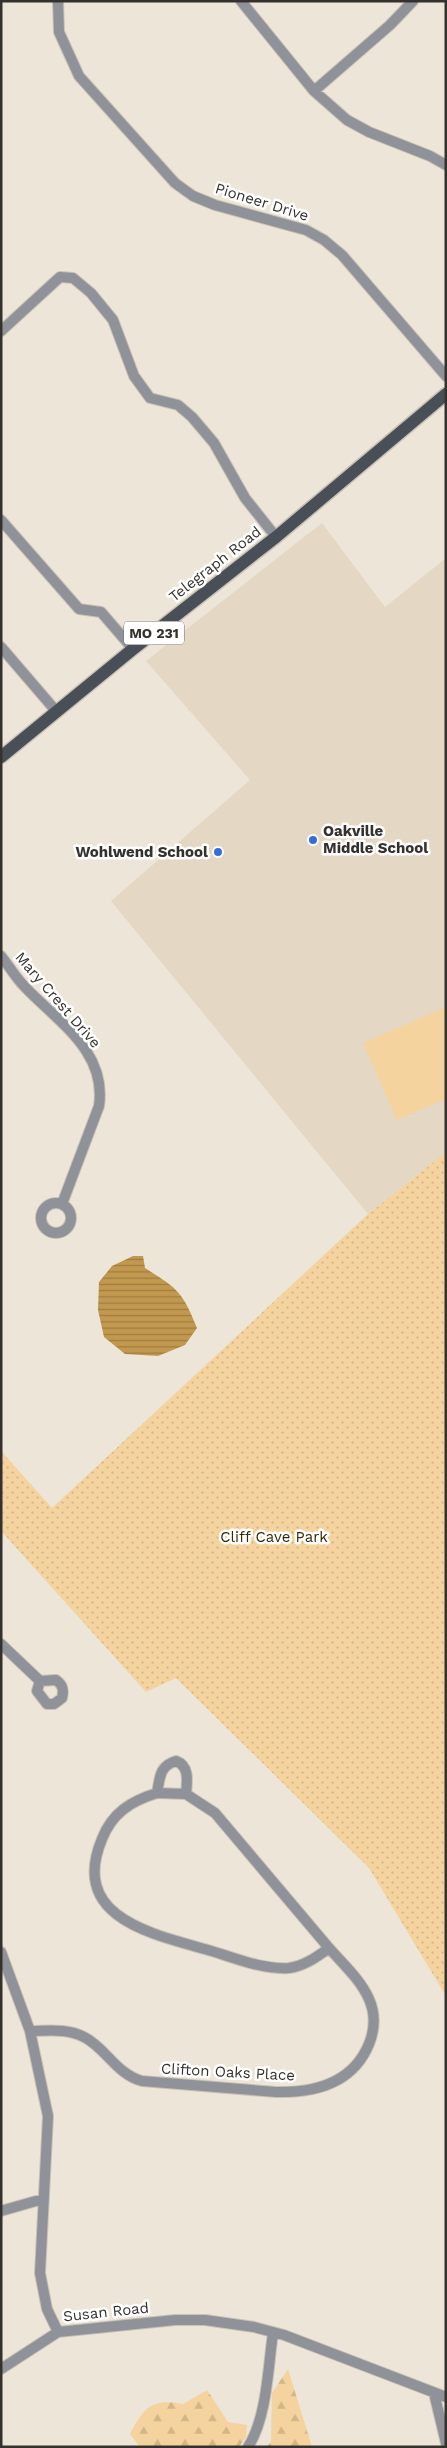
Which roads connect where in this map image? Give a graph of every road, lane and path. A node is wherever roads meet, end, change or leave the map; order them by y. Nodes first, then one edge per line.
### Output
1 (58, 1) edge
2 (241, 1) edge
3 (413, 1) edge
4 (314, 90) junction
5 (446, 165) edge
6 (1, 330) edge
7 (446, 376) edge
8 (446, 394) edge
9 (1, 520) edge
10 (276, 537) junction
11 (1, 647) edge
12 (133, 649) junction
13 (56, 711) junction
14 (1, 757) edge
15 (1, 956) edge
16 (62, 1204) dead end
17 (1, 1644) edge
18 (40, 1681) dead end
19 (157, 1793) junction
20 (186, 1794) junction
21 (329, 1948) junction
22 (1, 1952) edge
23 (30, 2031) junction
24 (43, 2199) junction
25 (1, 2211) edge
26 (58, 2332) junction
27 (274, 2333) junction
28 (1, 2369) edge
29 (434, 2392) junction
30 (446, 2397) edge
31 (446, 2443) edge
32 (248, 2447) edge

1 - 7 street, Pioneer Drive
2 - 4 street
3 - 4 street
4 - 5 street
6 - 10 street
8 - 10 main road, Telegraph Road / MO 231
9 - 12 street
10 - 12 main road, Telegraph Road / MO 231
11 - 13 street
12 - 13 main road, Telegraph Road / MO 231
13 - 14 main road, Telegraph Road / MO 231
15 - 16 street, Mary Crest Drive
17 - 18 street
19 - 20 street
19 - 20 street
19 - 21 street
20 - 21 street, Clifton Oaks Place
21 - 23 street, Clifton Oaks Place
22 - 23 street, Susan Road
23 - 24 street, Susan Road
24 - 25 street
24 - 26 street, Susan Road
26 - 27 street, Susan Road
26 - 28 street
27 - 29 street, Susan Road
27 - 32 street
29 - 30 street, Susan Road
29 - 31 street

